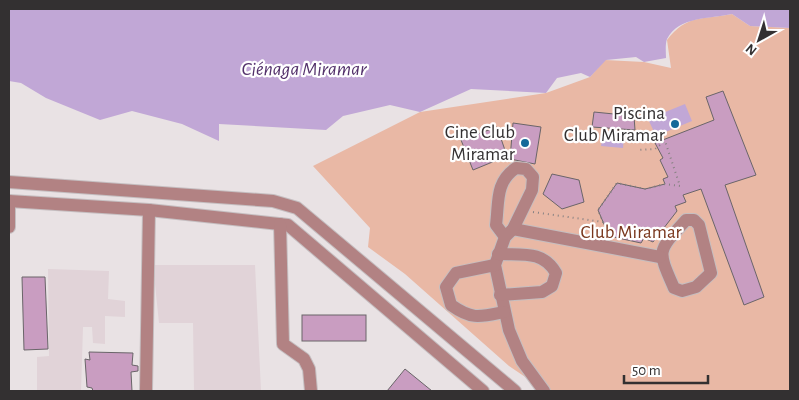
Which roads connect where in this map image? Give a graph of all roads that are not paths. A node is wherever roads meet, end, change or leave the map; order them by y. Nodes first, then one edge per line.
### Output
1 (9, 182) edge
2 (9, 201) edge
3 (149, 210) junction
4 (280, 224) junction
5 (9, 227) edge
6 (660, 257) junction
7 (496, 259) junction
8 (500, 295) junction
9 (504, 312) junction
10 (146, 391) edge
11 (310, 391) edge
12 (483, 391) edge
13 (515, 391) edge
14 (544, 391) edge

1 - 13 street
2 - 3 street
2 - 5 street
3 - 4 street
3 - 10 street
4 - 11 street
4 - 12 street
6 - 6 street
6 - 7 street
7 - 8 street
7 - 8 street
7 - 9 street
8 - 9 street
9 - 14 street

